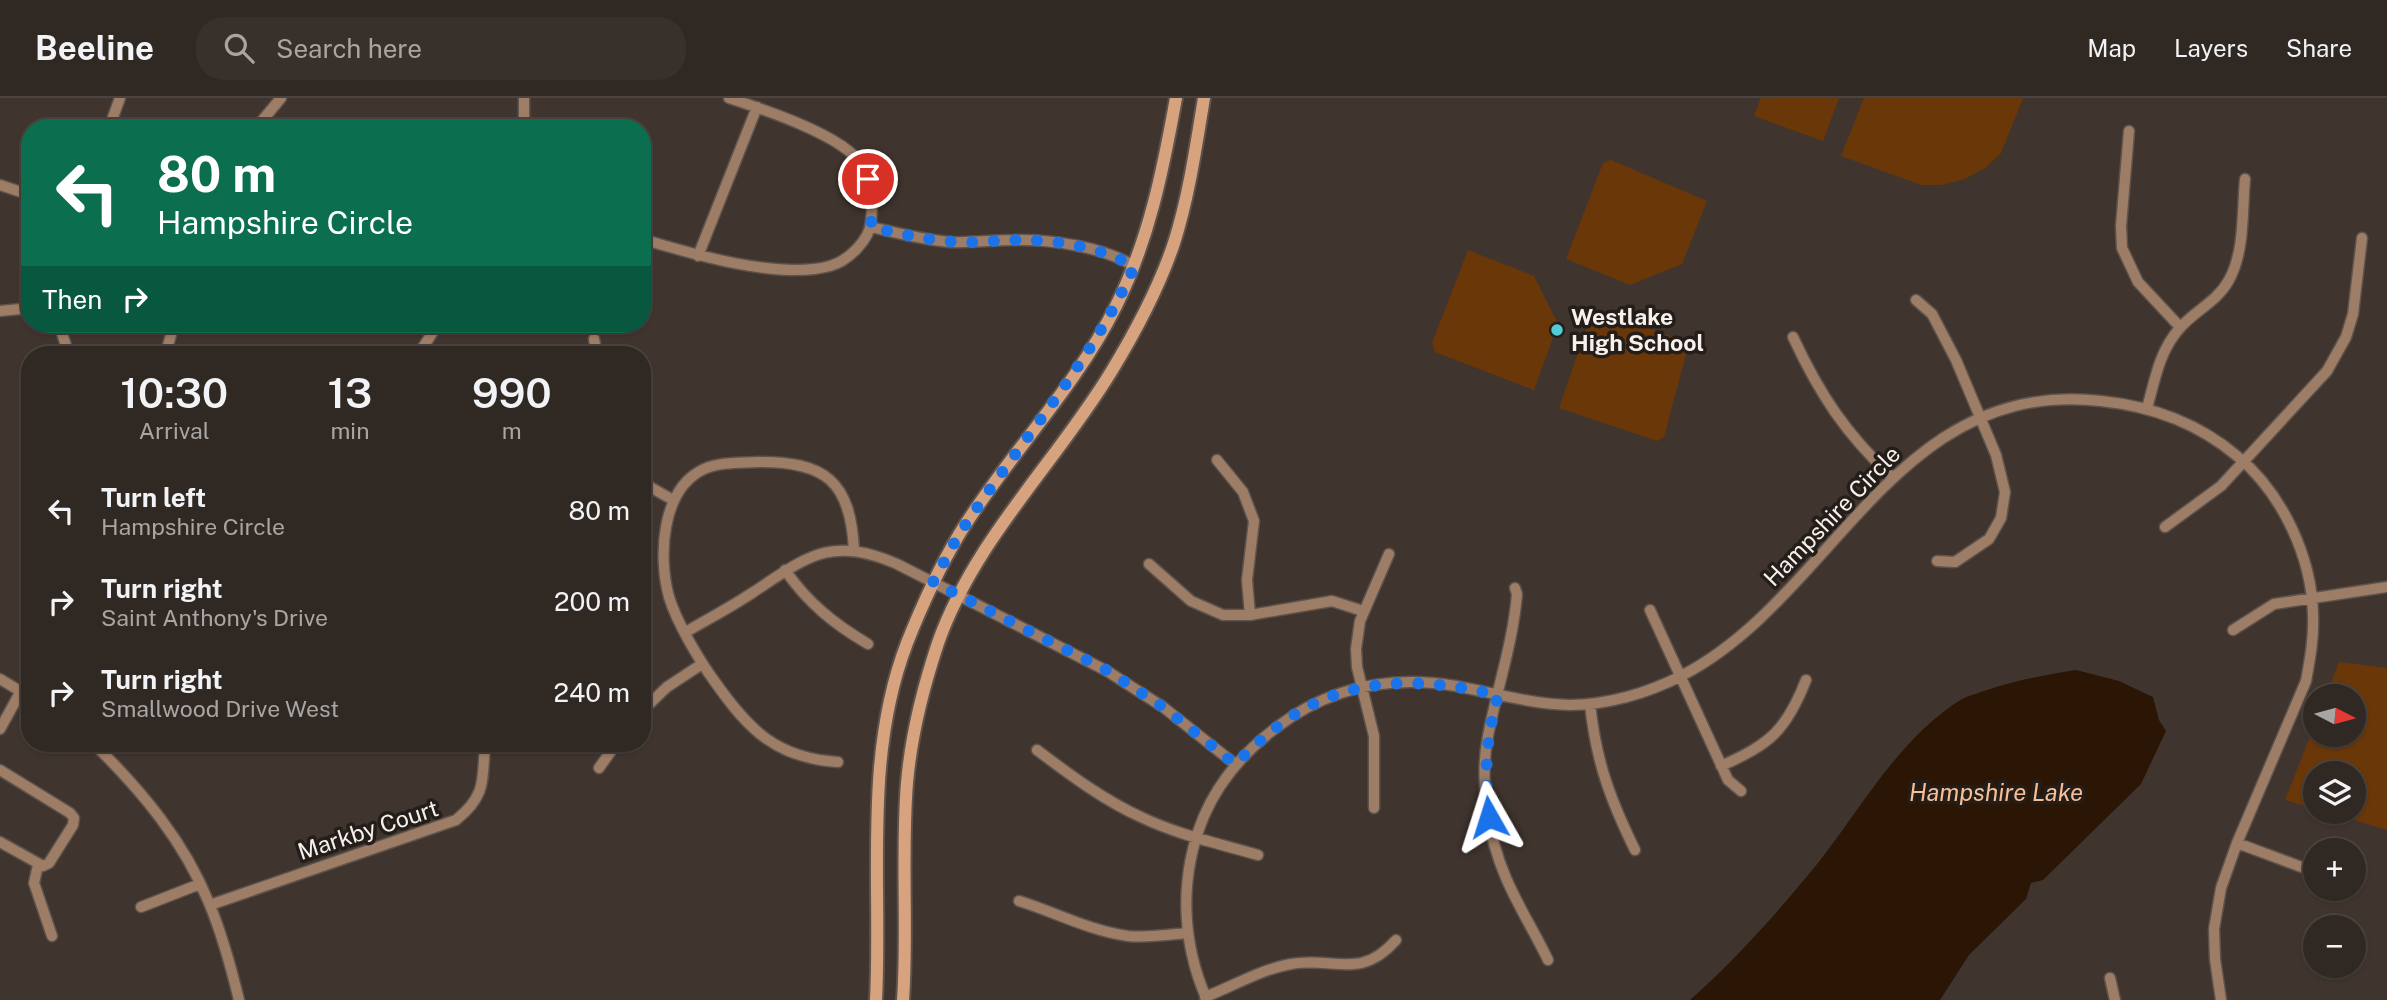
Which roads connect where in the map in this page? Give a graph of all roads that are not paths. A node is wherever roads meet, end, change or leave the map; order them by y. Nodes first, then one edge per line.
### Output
1 (120, 98) edge
2 (281, 98) edge
3 (524, 98) edge
4 (729, 98) edge
5 (1176, 98) edge
6 (1204, 98) edge
7 (757, 107) junction
8 (112, 119) edge
9 (264, 119) edge
10 (524, 119) edge
11 (2129, 131) dead end
12 (2245, 179) dead end
13 (0, 185) edge
14 (21, 192) edge
15 (871, 227) junction
16 (2362, 238) dead end
17 (651, 242) edge
18 (698, 256) junction
19 (1134, 267) junction
20 (1916, 300) dead end
21 (21, 309) edge
22 (0, 311) edge
23 (2180, 327) junction
24 (1793, 337) dead end
25 (594, 339) dead end
26 (595, 346) edge
27 (2147, 408) junction
28 (1981, 418) junction
29 (1217, 460) dead end
30 (2244, 462) junction
31 (1892, 477) junction
32 (651, 487) edge
33 (673, 500) junction
34 (2165, 527) dead end
35 (854, 551) junction
36 (1389, 554) dead end
37 (1937, 561) dead end
38 (1149, 564) dead end
39 (785, 570) junction
40 (933, 582) junction
41 (2387, 587) edge
42 (1515, 588) dead end
43 (959, 594) junction
44 (2312, 598) junction
45 (1650, 610) dead end
46 (1363, 611) junction
47 (1250, 615) junction
48 (2233, 630) dead end
49 (686, 632) junction
50 (868, 644) dead end
51 (702, 664) junction
52 (1680, 677) junction
53 (0, 679) edge
54 (1806, 680) dead end
55 (1361, 686) junction
56 (21, 692) edge
57 (1498, 695) junction
58 (21, 700) edge
59 (651, 702) edge
60 (1590, 704) junction
61 (0, 729) edge
62 (1037, 750) dead end
63 (102, 752) edge
64 (484, 752) edge
65 (610, 752) edge
66 (838, 762) dead end
67 (1235, 764) junction
68 (1721, 766) junction
69 (599, 768) dead end
70 (0, 770) edge
71 (1741, 791) dead end
72 (1374, 808) dead end
73 (1196, 837) junction
74 (0, 842) edge
75 (2237, 843) junction
76 (1635, 850) dead end
77 (1258, 855) dead end
78 (38, 865) junction
79 (2303, 868) edge
80 (201, 884) junction
81 (1019, 901) dead end
82 (210, 905) junction
83 (141, 907) dead end
84 (1187, 933) junction
85 (52, 936) dead end
86 (1396, 940) dead end
87 (1548, 960) dead end
88 (2110, 978) dead end
89 (1206, 998) edge
90 (239, 1000) edge
91 (876, 1000) edge
92 (903, 1000) edge
93 (2115, 1000) edge
94 (2221, 1000) edge

1 - 8 street
2 - 9 street
3 - 10 street
4 - 7 street
5 - 19 street
6 - 43 street
7 - 15 street
7 - 18 street
11 - 23 street
12 - 23 street
13 - 14 street
15 - 18 street
15 - 19 street
16 - 30 street
17 - 18 street
19 - 40 street
20 - 28 street
21 - 22 street
23 - 27 street
24 - 31 street
25 - 26 street
27 - 28 street, Hampshire Circle
27 - 30 street, Hampshire Circle
28 - 31 street, Hampshire Circle
28 - 37 street
29 - 47 street
30 - 34 street
30 - 44 street, Hampshire Circle
31 - 52 street, Hampshire Circle
32 - 33 street
33 - 35 street
33 - 49 street
35 - 39 street
35 - 40 street
36 - 46 street
38 - 47 street
39 - 49 street
39 - 50 street
40 - 43 street
40 - 91 street
41 - 44 street
42 - 57 street
43 - 67 street
43 - 92 street
44 - 48 street
44 - 75 street, Hampshire Circle
45 - 52 street
46 - 47 street
46 - 55 street
49 - 51 street
51 - 59 street
51 - 66 street
52 - 60 street, Hampshire Circle
52 - 68 street
53 - 56 street
54 - 68 street
55 - 57 street, Hampshire Circle
55 - 67 street, Hampshire Circle
55 - 72 street
57 - 60 street, Hampshire Circle
57 - 87 street
58 - 61 street
60 - 76 street
62 - 73 street
63 - 80 street
64 - 82 street, Markby Court
65 - 69 street
67 - 73 street, Hampshire Circle
68 - 71 street
70 - 78 street
73 - 77 street
73 - 84 street, Hampshire Circle
74 - 78 street
75 - 79 street
75 - 94 street, Hampshire Circle
78 - 85 street
80 - 82 street
80 - 83 street
81 - 84 street
82 - 90 street
84 - 89 street, Hampshire Circle
86 - 89 street
88 - 93 street

